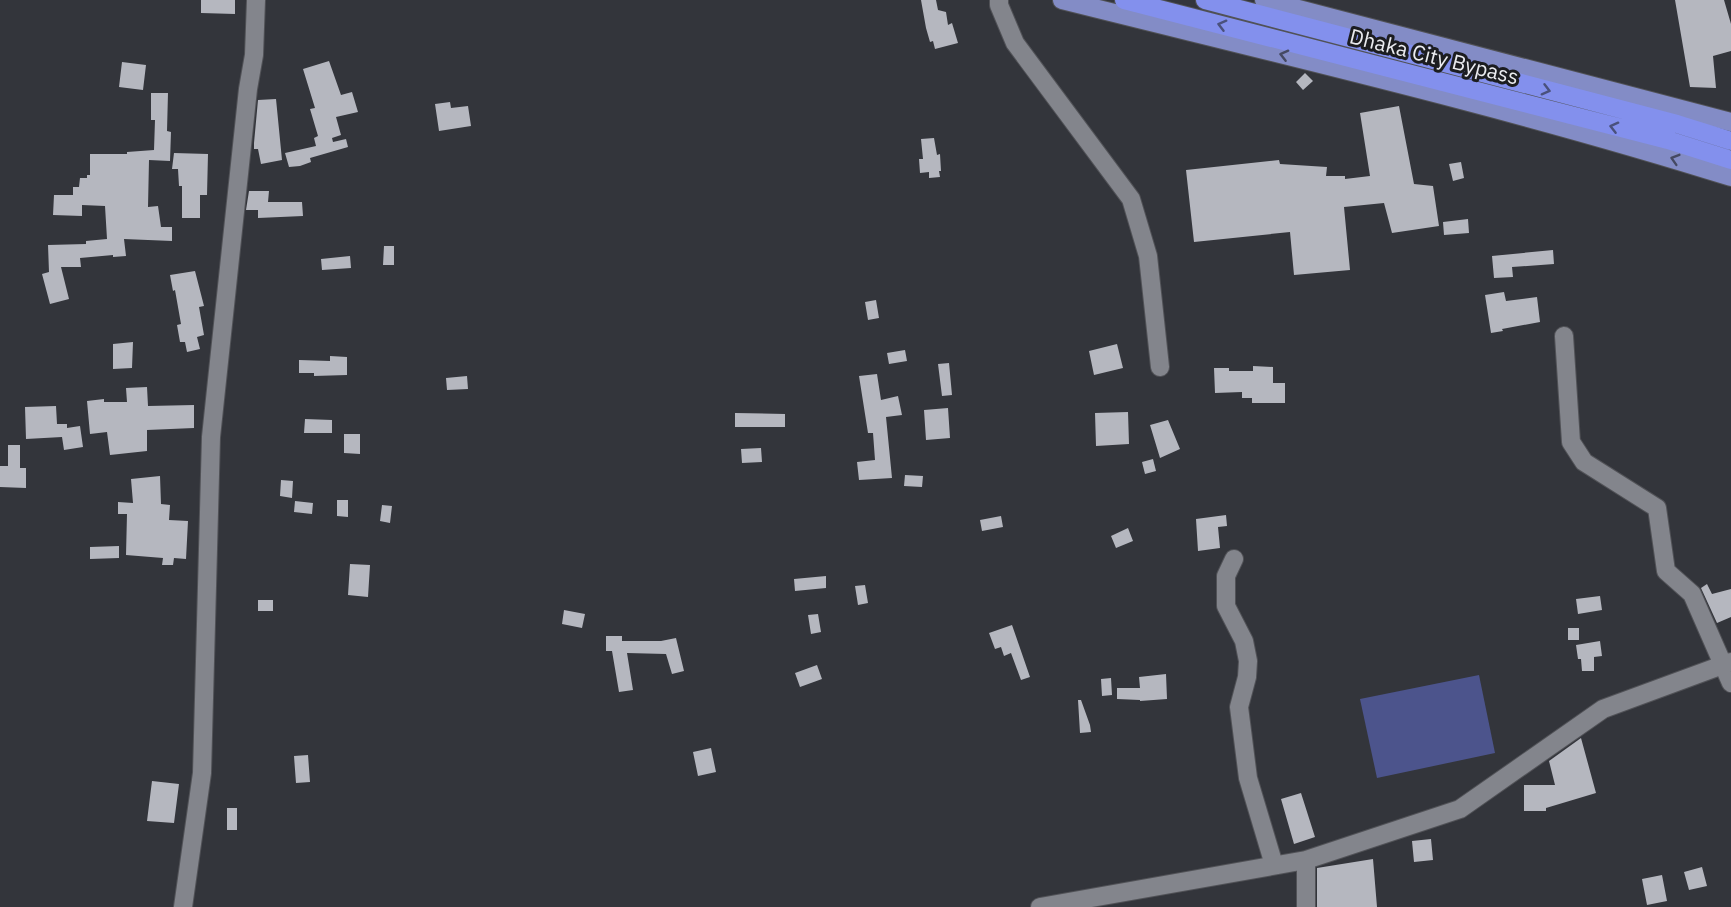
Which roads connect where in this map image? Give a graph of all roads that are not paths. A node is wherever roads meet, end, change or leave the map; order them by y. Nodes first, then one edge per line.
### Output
1 (256, 0) edge
2 (999, 0) edge
3 (1062, 0) edge
4 (1124, 0) edge
5 (1205, 0) edge
6 (1264, 0) edge
7 (1731, 122) edge
8 (1731, 141) edge
9 (1731, 160) edge
10 (1731, 177) edge
11 (1564, 336) dead end
12 (1160, 367) dead end
13 (1234, 559) dead end
14 (1727, 663) edge
15 (1731, 683) edge
16 (1306, 860) junction
17 (1274, 865) junction
18 (183, 907) edge
19 (1040, 907) edge
20 (1306, 907) edge

1 - 18 street
2 - 12 street
10 -> 3 main road
9 -> 4 highway, Dhaka City Bypass
5 -> 8 highway
6 - 7 main road
11 - 14 street
13 - 17 street
14 - 15 street
14 - 16 street
16 - 17 street
16 - 20 street
17 - 19 street

